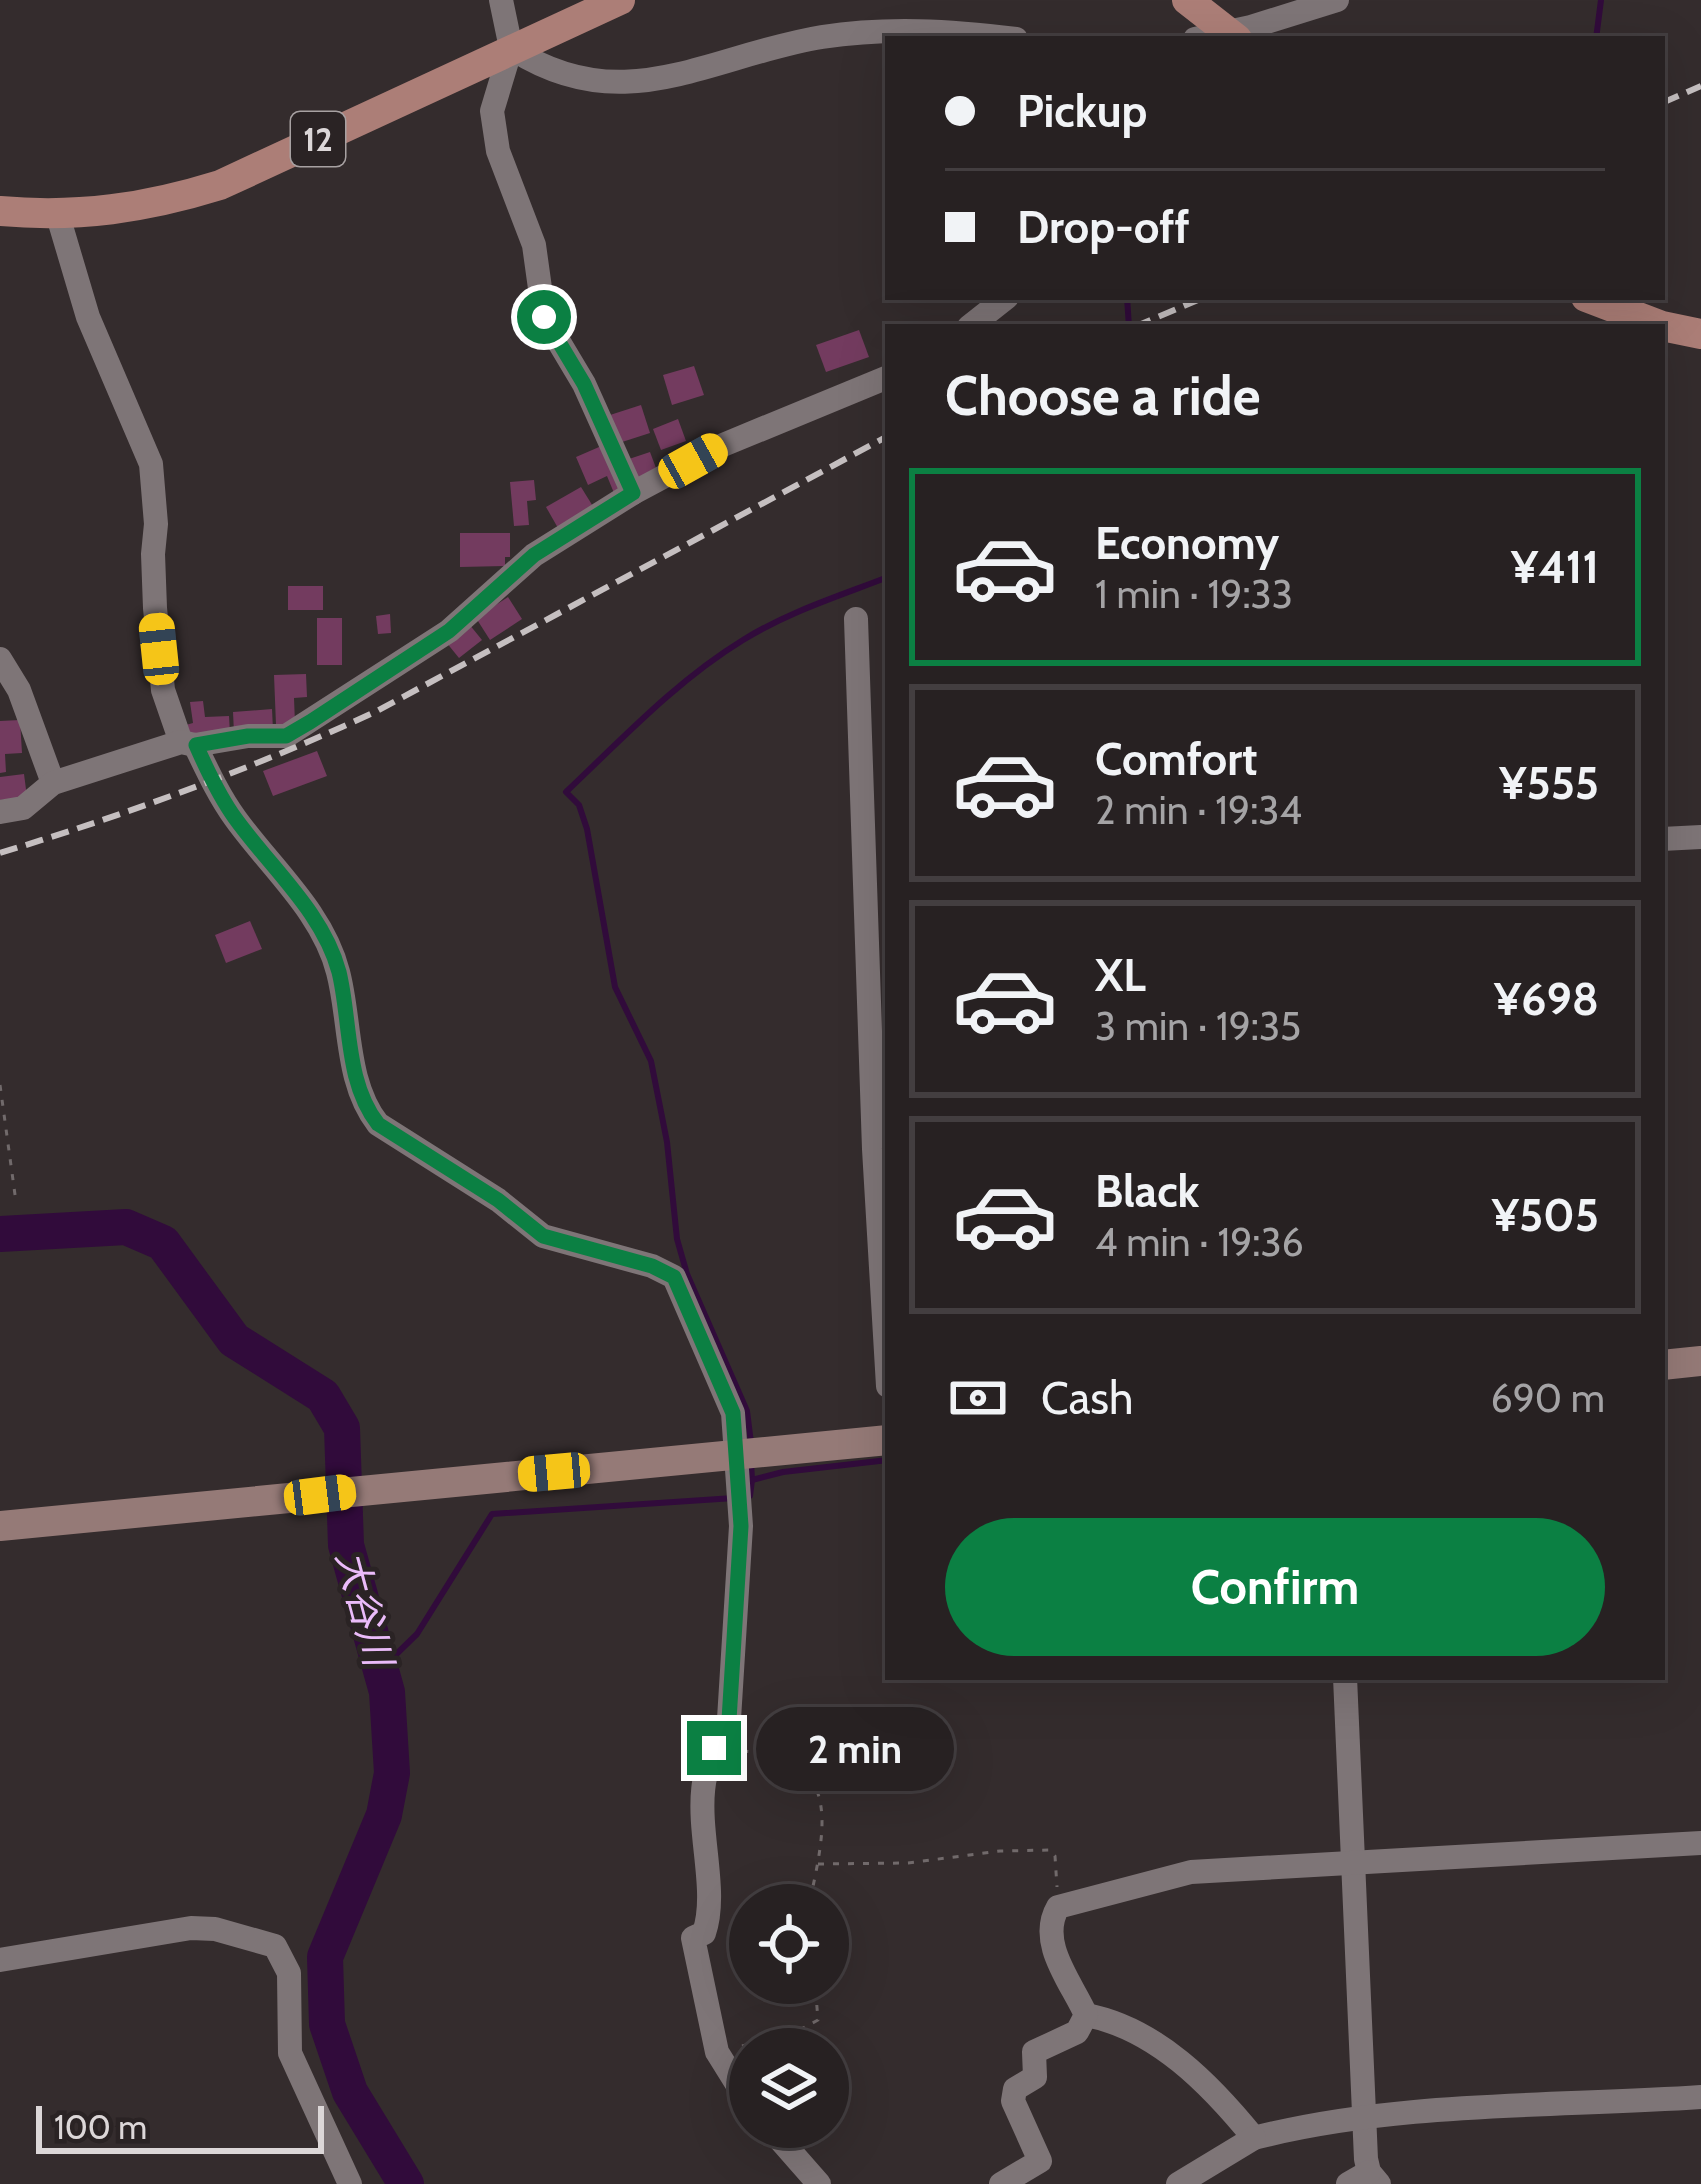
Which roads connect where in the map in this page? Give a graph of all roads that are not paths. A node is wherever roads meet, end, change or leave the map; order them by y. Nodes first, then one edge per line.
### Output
1 (501, 0) edge
2 (620, 0) edge
3 (1188, 0) edge
4 (1337, 0) edge
5 (987, 36) edge
6 (1209, 36) edge
7 (1234, 36) edge
8 (511, 48) junction
9 (0, 211) edge
10 (58, 216) junction
11 (1003, 300) edge
12 (1594, 300) edge
13 (973, 324) edge
14 (1657, 324) edge
15 (1665, 327) edge
16 (1701, 334) edge
17 (885, 377) edge
18 (633, 493) junction
19 (856, 620) dead end
20 (0, 659) edge
21 (188, 743) junction
22 (53, 783) junction
23 (0, 812) edge
24 (1701, 837) edge
25 (1665, 839) edge
26 (876, 882) edge
27 (885, 1260) edge
28 (1701, 1361) edge
29 (1665, 1365) edge
30 (885, 1440) edge
31 (747, 1453) junction
32 (0, 1526) edge
33 (1345, 1680) edge
34 (1701, 1843) edge
35 (1354, 1863) junction
36 (0, 1960) edge
37 (1086, 2015) junction
38 (729, 2071) edge
39 (1701, 2097) edge
40 (1366, 2116) junction
41 (1254, 2138) junction
42 (787, 2148) edge
43 (1365, 2180) edge
44 (350, 2184) edge
45 (819, 2184) edge
46 (1000, 2184) edge
47 (1178, 2184) edge

1 - 8 street
2 - 8 main road, 12
3 - 7 main road
4 - 6 street
5 - 8 street
8 - 10 main road, 12
8 - 18 street
9 - 10 main road, 12
10 - 21 street
11 - 13 street
12 - 14 main road
15 - 16 main road
17 - 18 street
18 - 21 street
19 - 26 street
20 - 22 street
21 - 22 street
21 - 31 street
22 - 23 street
24 - 25 street
26 - 27 street
28 - 29 street
30 - 31 street
31 - 32 street
31 - 38 street
33 - 35 street
34 - 35 street
35 - 37 street
35 - 40 street
36 - 44 street
37 - 41 street
37 - 46 street
39 - 40 street
40 - 41 street
40 - 43 street
41 - 47 street
42 - 45 street

